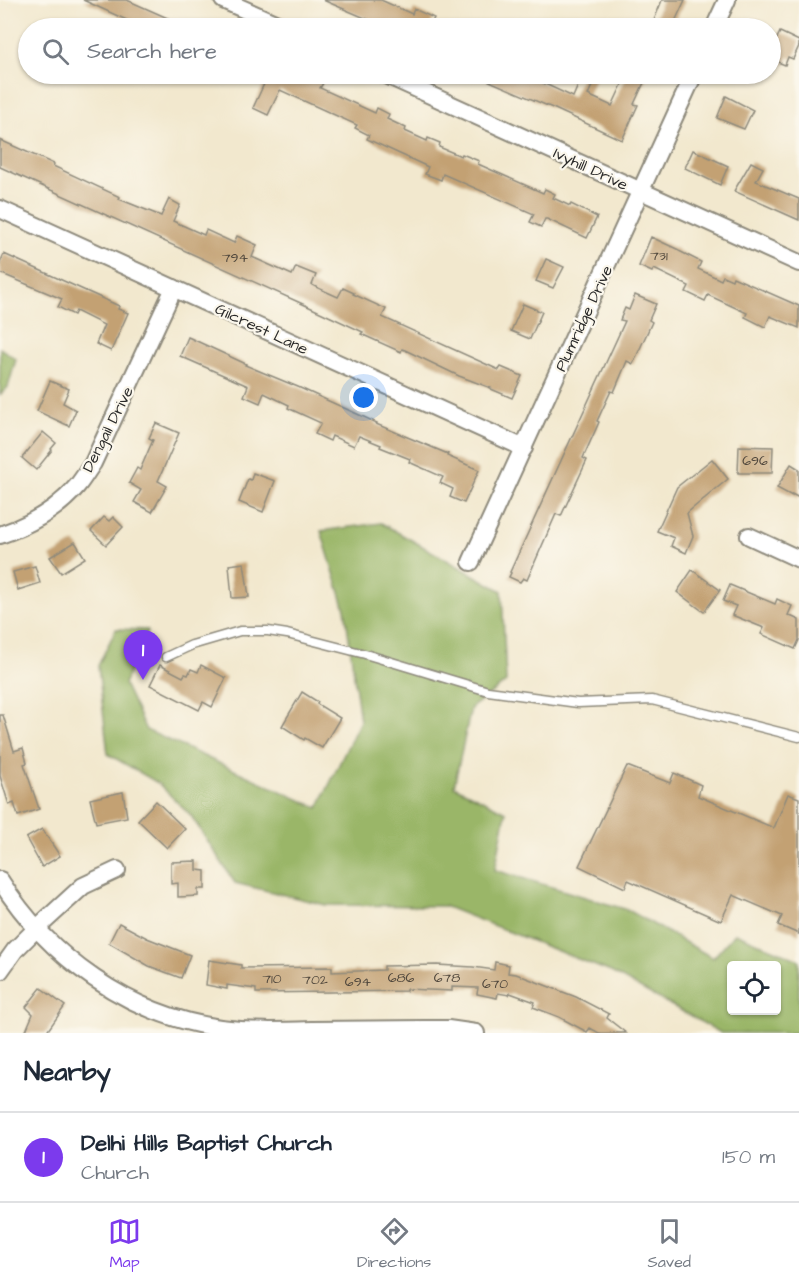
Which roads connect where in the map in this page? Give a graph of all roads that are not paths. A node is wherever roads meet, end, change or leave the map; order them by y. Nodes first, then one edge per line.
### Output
1 (223, 0) edge
2 (728, 0) edge
3 (264, 18) edge
4 (719, 18) edge
5 (406, 84) edge
6 (689, 84) edge
7 (641, 191) junction
8 (0, 209) edge
9 (799, 263) edge
10 (174, 288) junction
11 (524, 448) junction
12 (0, 535) edge
13 (749, 536) dead end
14 (799, 559) edge
15 (471, 562) dead end
16 (166, 657) dead end
17 (799, 737) edge
18 (117, 870) dead end
19 (0, 880) edge
20 (36, 929) junction
21 (0, 971) edge
22 (426, 1031) edge
23 (476, 1033) edge

1 - 3 street
2 - 4 street
5 - 7 street, Ivyhill Drive
6 - 7 street, Plumridge Drive
7 - 9 street, Ivyhill Drive
7 - 11 street, Plumridge Drive
8 - 10 street, Gilcrest Lane
10 - 11 street, Gilcrest Lane
10 - 12 street, Dengail Drive
11 - 15 street, Plumridge Drive
13 - 14 street
16 - 17 lane
18 - 20 street
19 - 20 street
20 - 21 street
20 - 22 street
22 - 23 street

